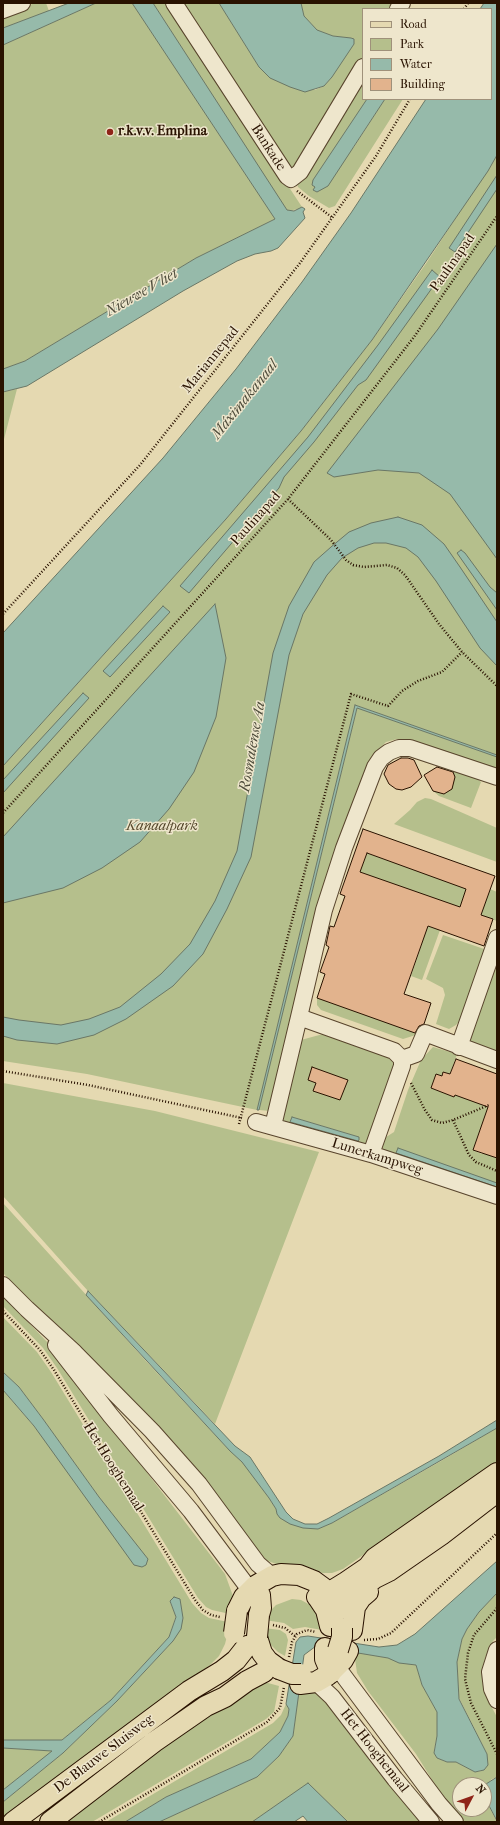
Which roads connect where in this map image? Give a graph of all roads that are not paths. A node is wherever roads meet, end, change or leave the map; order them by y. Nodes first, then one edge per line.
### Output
1 (22, 3) edge
2 (174, 3) edge
3 (3, 10) edge
4 (362, 69) edge
5 (497, 777) edge
6 (497, 938) edge
7 (298, 1017) junction
8 (459, 1047) junction
9 (497, 1060) edge
10 (402, 1062) junction
11 (249, 1120) road end
12 (273, 1126) junction
13 (371, 1154) junction
14 (497, 1196) edge
15 (3, 1285) edge
16 (27, 1309) junction
17 (497, 1473) edge
18 (497, 1492) edge
19 (322, 1591) junction
20 (248, 1613) junction
21 (343, 1621) junction
22 (497, 1650) edge
23 (327, 1665) junction
24 (269, 1670) junction
25 (497, 1700) edge
26 (13, 1822) edge
27 (50, 1822) edge
28 (431, 1822) edge
29 (455, 1822) edge

1 - 3 street
2 - 4 street, Bankade
5 - 7 street
6 - 8 street
7 - 10 street
7 - 12 street
8 - 9 street
8 - 10 street
10 - 13 street
11 - 12 street, Lunerkampweg
12 - 13 street, Lunerkampweg
13 - 14 street, Lunerkampweg
15 - 16 street, Het Hooghemaal
16 - 20 street, Het Hooghemaal
16 - 20 street, Het Hooghemaal
17 - 19 main road
18 - 21 main road
19 - 20 main road
19 - 21 main road
20 - 24 main road
20 - 26 main road, De Blauwe Sluisweg
21 - 23 main road
22 - 25 street
23 - 24 main road
23 - 28 street, Het Hooghemaal
23 - 29 street, Het Hooghemaal
24 - 27 main road, De Blauwe Sluisweg

